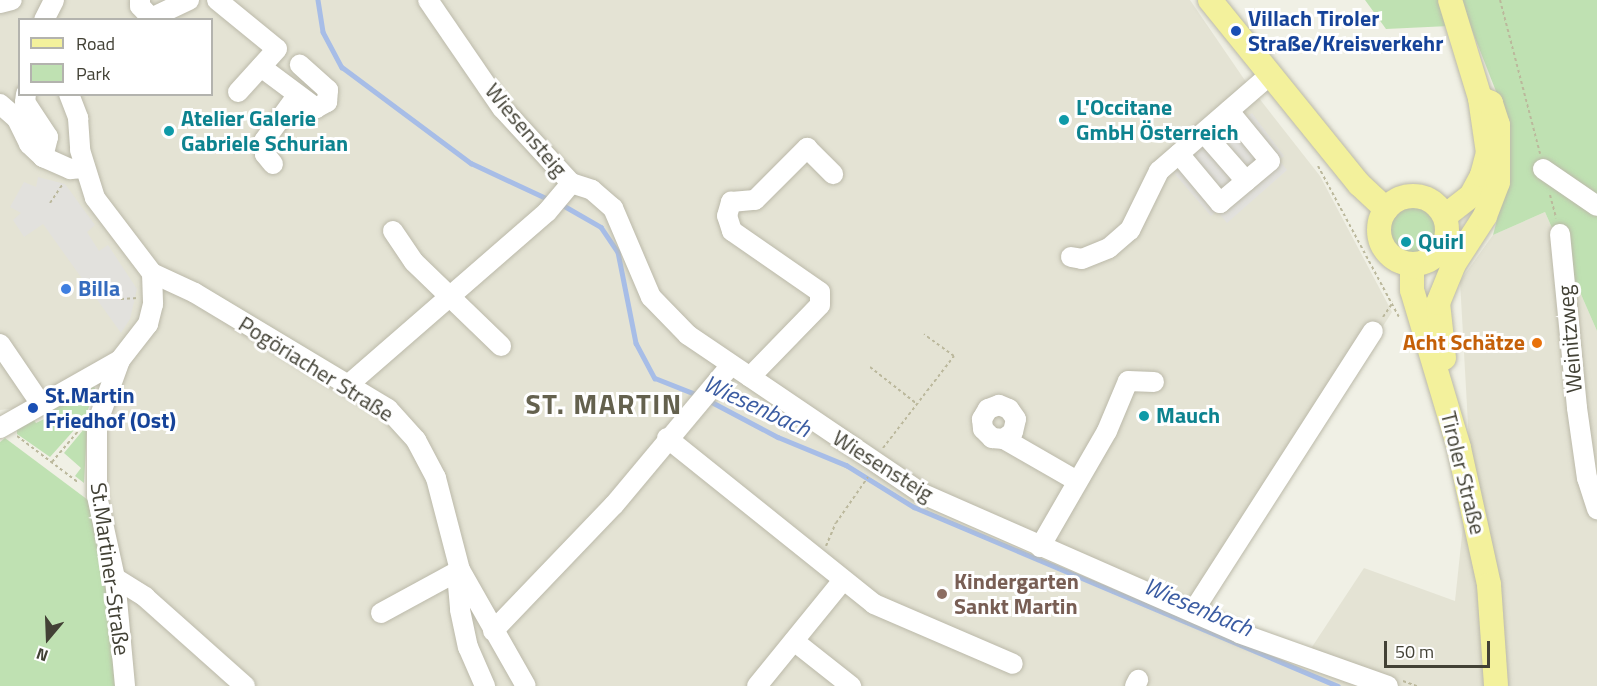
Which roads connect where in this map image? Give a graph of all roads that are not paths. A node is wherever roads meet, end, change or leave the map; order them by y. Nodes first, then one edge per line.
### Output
1 (12, 0) edge
2 (54, 0) edge
3 (140, 0) edge
4 (189, 0) edge
5 (216, 0) edge
6 (428, 0) edge
7 (1210, 0) edge
8 (1450, 0) edge
9 (0, 3) edge
10 (45, 18) edge
11 (300, 64) dead end
12 (261, 67) junction
13 (1271, 74) junction
14 (238, 92) dead end
15 (26, 96) edge
16 (70, 96) edge
17 (296, 97) junction
18 (1480, 98) junction
19 (0, 104) edge
20 (1229, 111) junction
21 (1204, 133) junction
22 (1179, 154) junction
23 (43, 157) junction
24 (273, 164) dead end
25 (85, 168) junction
26 (1544, 169) road end
27 (833, 174) dead end
28 (1246, 181) junction
29 (567, 189) junction
30 (1597, 206) edge
31 (1386, 209) junction
32 (1445, 216) junction
33 (393, 231) dead end
34 (1560, 234) road end
35 (1071, 257) dead end
36 (1412, 264) junction
37 (152, 273) junction
38 (451, 298) junction
39 (1373, 331) dead end
40 (0, 344) edge
41 (501, 346) dead end
42 (120, 360) junction
43 (731, 365) junction
44 (750, 377) junction
45 (1154, 382) dead end
46 (348, 385) junction
47 (1444, 396) junction
48 (41, 404) junction
49 (3, 428) edge
50 (667, 438) junction
51 (1004, 439) dead end
52 (1077, 481) junction
53 (1597, 509) edge
54 (1040, 547) junction
55 (461, 573) junction
56 (115, 578) junction
57 (843, 580) junction
58 (1194, 610) junction
59 (381, 613) dead end
60 (493, 631) junction
61 (794, 641) junction
62 (1013, 664) dead end
63 (125, 686) edge
64 (245, 686) edge
65 (485, 686) edge
66 (526, 686) edge
67 (757, 686) edge
68 (851, 686) edge
69 (1388, 686) edge
70 (1496, 686) edge

1 - 9 street
2 - 10 street
3 - 4 street
5 - 12 street
6 - 29 street, Wiesensteig
7 - 13 main road
8 - 18 main road
11 - 17 street
12 - 14 street
12 - 17 street
13 - 20 street
13 - 31 main road
15 - 23 street
16 - 25 street
17 - 24 street
18 - 32 main road
18 - 47 main road
19 - 23 street
20 - 21 street
20 - 28 street
21 - 22 street
21 - 28 street
22 - 28 street
22 - 35 street
23 - 25 street
25 - 37 street
26 - 30 street
27 - 44 street
29 - 38 street
29 - 43 street, Wiesensteig
31 - 32 main road
31 - 36 main road
32 - 36 main road
33 - 38 street
34 - 53 street, Weinitzweg
36 - 47 main road, Tiroler Straße
37 - 42 street, St.Martiner-Straße
37 - 46 street, Pogöriacher Straße
38 - 41 street
38 - 46 street
39 - 58 street
40 - 48 street
42 - 48 street
42 - 56 street, St.Martiner-Straße
43 - 44 street, Wiesensteig
43 - 50 street
44 - 54 street, Wiesensteig
45 - 52 street
46 - 55 street, Pogöriacher Straße
47 - 70 main road, Tiroler Straße
48 - 49 street
50 - 57 street
50 - 60 street
51 - 52 street
52 - 54 street
54 - 58 street, Wiesensteig
55 - 59 street
55 - 60 street, Pogöriacher Straße
55 - 65 street
56 - 63 street, St.Martiner-Straße
56 - 64 street
57 - 61 street
57 - 62 street
58 - 69 street, Wiesensteig
60 - 66 street, Pogöriacher Straße
61 - 67 street
61 - 68 street

